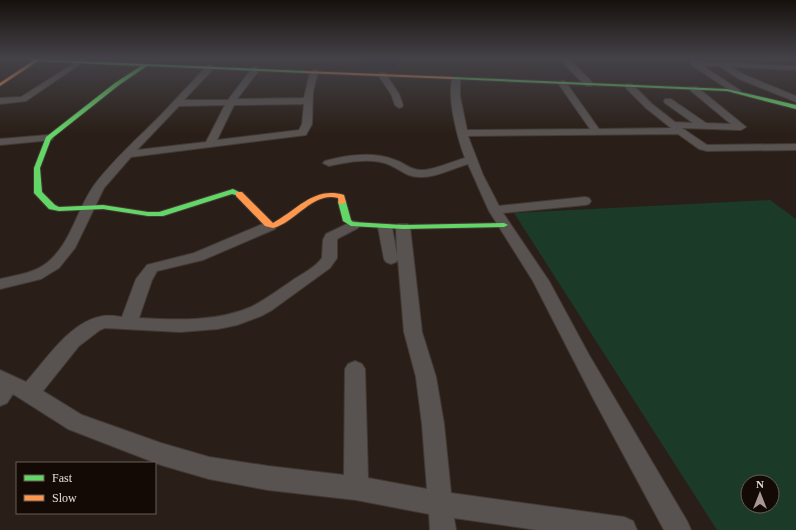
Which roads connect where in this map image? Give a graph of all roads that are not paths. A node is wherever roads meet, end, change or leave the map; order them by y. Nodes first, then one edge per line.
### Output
1 (562, 83) edge
2 (46, 84) edge
3 (117, 84) edge
4 (195, 84) edge
5 (245, 84) edge
6 (312, 84) edge
7 (388, 84) edge
8 (456, 84) edge
9 (582, 84) edge
10 (589, 84) joint
11 (726, 84) edge
12 (759, 84) edge
13 (629, 86) junction
14 (694, 89) junction
15 (737, 91) junction
16 (796, 99) edge
17 (0, 101) edge
18 (308, 101) junction
19 (668, 101) dead end
20 (231, 102) junction
21 (176, 103) junction
22 (398, 105) dead end
23 (794, 105) edge
24 (704, 126) junction
25 (677, 128) junction
26 (596, 131) junction
27 (462, 133) junction
28 (48, 138) junction
29 (0, 142) edge
30 (209, 145) junction
31 (796, 147) edge
32 (127, 154) junction
33 (471, 160) junction
34 (329, 163) dead end
35 (585, 201) dead end
36 (88, 207) junction
37 (495, 210) junction
38 (353, 225) junction
39 (504, 225) junction
40 (270, 226) junction
41 (394, 227) junction
42 (391, 259) dead end
43 (0, 284) edge
44 (128, 324) junction
45 (355, 368) dead end
46 (10, 388) edge
47 (356, 488) junction
48 (441, 504) junction
49 (443, 530) edge
50 (624, 530) edge
51 (678, 530) edge

1 - 26 street
2 - 17 street
3 - 28 street
4 - 21 street
5 - 20 street
6 - 18 street
7 - 22 street
8 - 27 street
9 - 10 street
10 - 13 street
11 - 15 street
12 - 16 street
13 - 14 street
13 - 25 street
14 - 15 street
14 - 24 street
15 - 23 street
18 - 20 street
18 - 30 street
19 - 24 street
20 - 21 street
20 - 30 street
21 - 32 street
24 - 25 street
25 - 26 street
25 - 31 street
26 - 27 street
27 - 33 street
28 - 29 street
28 - 36 street
30 - 32 street
32 - 36 street
33 - 34 street
33 - 37 street
35 - 37 street
36 - 40 street
36 - 43 street
37 - 39 street
38 - 40 street
38 - 41 street
38 - 44 street
39 - 41 street
39 - 51 street
40 - 44 street
41 - 42 street
41 - 48 street
44 - 46 street
45 - 47 street
46 - 47 street
47 - 48 street
48 - 49 street
48 - 50 street

